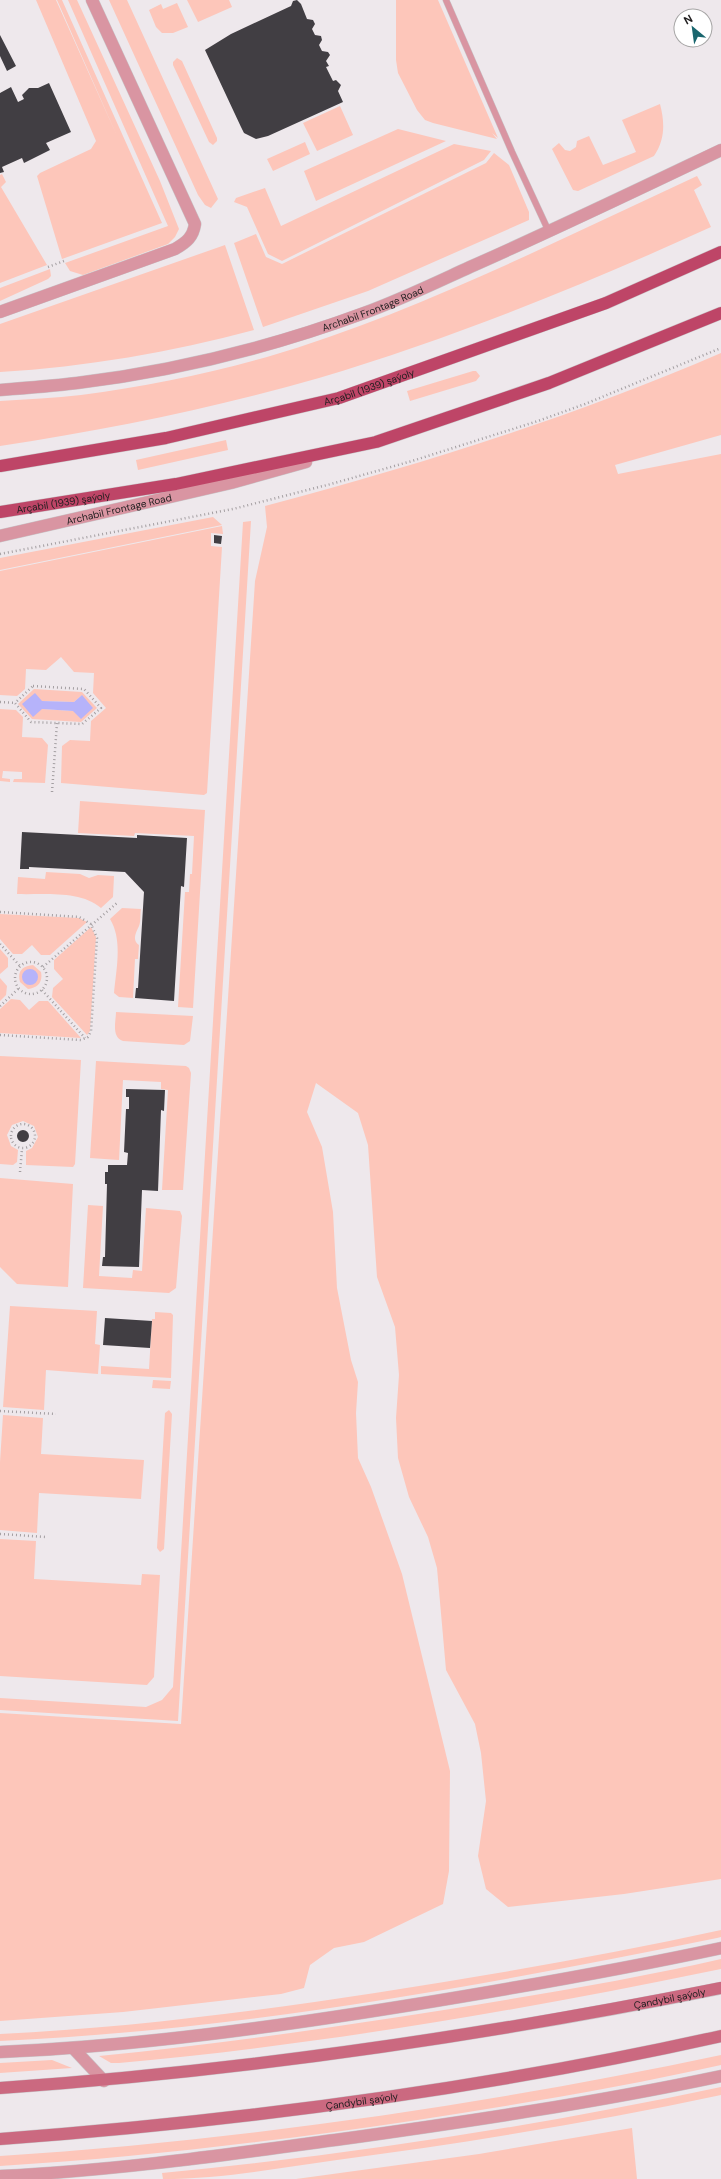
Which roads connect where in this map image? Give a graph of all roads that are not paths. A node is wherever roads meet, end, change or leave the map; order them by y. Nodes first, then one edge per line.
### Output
1 (92, 0) edge
2 (446, 0) edge
3 (721, 150) edge
4 (550, 232) junction
5 (721, 252) edge
6 (0, 312) edge
7 (721, 313) edge
8 (0, 390) edge
9 (376, 442) junction
10 (0, 466) edge
11 (0, 512) edge
12 (0, 536) edge
13 (721, 1948) edge
14 (721, 1988) edge
15 (721, 2036) edge
16 (73, 2048) junction
17 (0, 2052) edge
18 (721, 2076) edge
19 (104, 2081) junction
20 (0, 2088) edge
21 (0, 2139) edge
22 (0, 2176) edge

1 - 6 street
2 - 4 lane
3 - 4 street, Archabil Frontage Road
4 - 8 street, Archabil Frontage Road
5 - 10 main road, Arçabil (1939) şaýoly
7 - 9 main road, Arçabil (1939) şaýoly
9 - 11 main road, Arçabil (1939) şaýoly
9 - 12 street, Archabil Frontage Road
13 - 16 street
14 - 19 main road, Çandybil şaýoly
15 - 21 main road, Çandybil şaýoly
16 - 17 street
16 - 19 street
18 - 22 street
19 - 20 main road, Çandybil şaýoly

